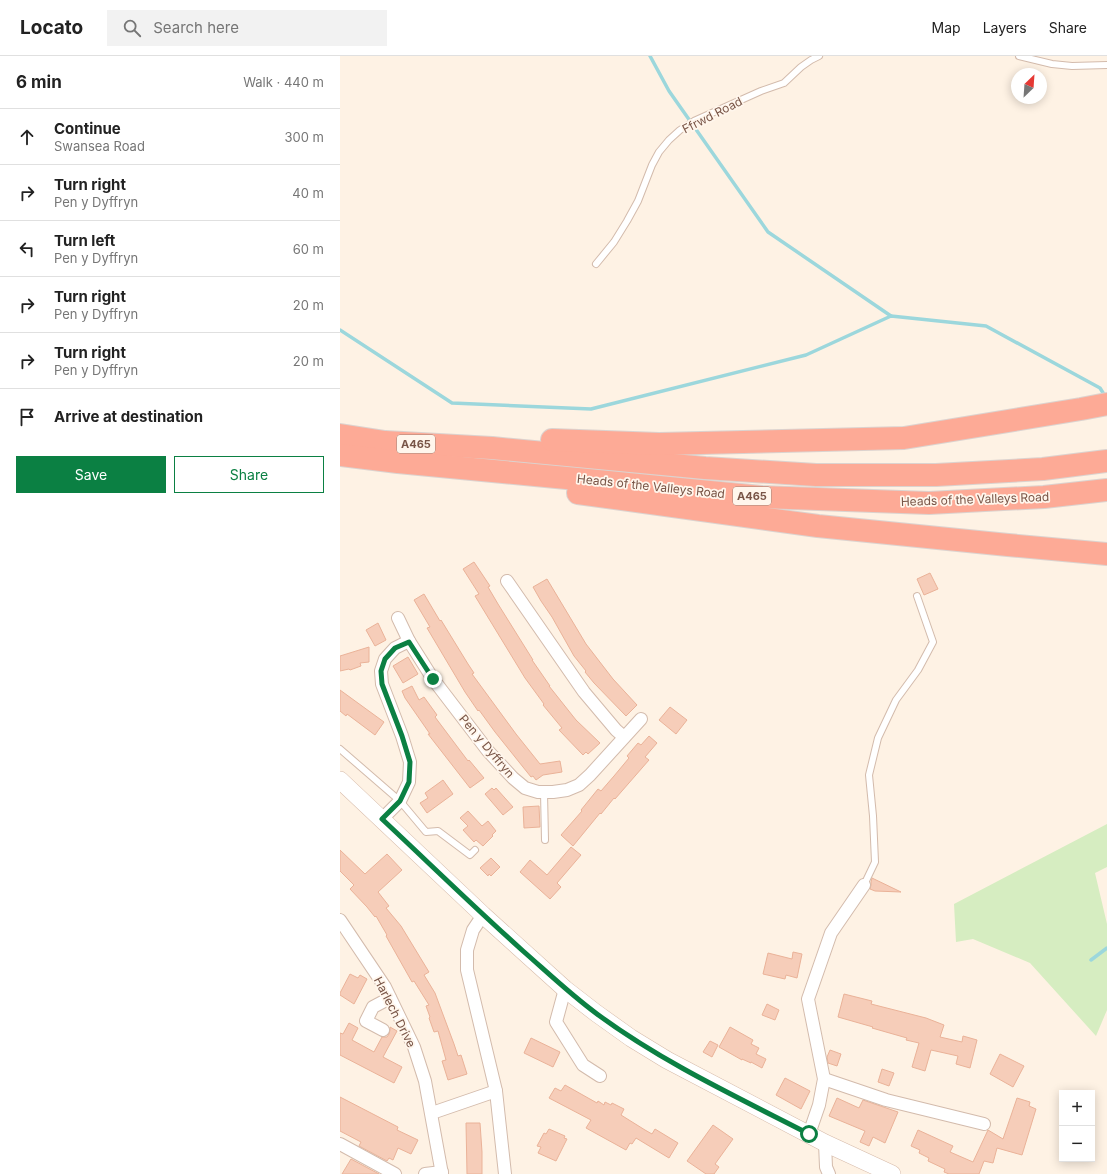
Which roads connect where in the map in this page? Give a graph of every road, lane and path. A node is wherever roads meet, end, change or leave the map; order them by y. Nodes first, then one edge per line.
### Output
1 (819, 56) edge
2 (1019, 56) edge
3 (1107, 65) edge
4 (596, 264) dead end
5 (1107, 404) edge
6 (340, 435) edge
7 (492, 448) junction
8 (340, 455) edge
9 (1107, 461) edge
10 (398, 462) junction
11 (1107, 490) edge
12 (1107, 554) edge
13 (507, 581) dead end
14 (917, 596) dead end
15 (398, 618) dead end
16 (409, 642) junction
17 (641, 719) dead end
18 (624, 737) junction
19 (340, 749) edge
20 (340, 780) edge
21 (544, 792) junction
22 (400, 801) junction
23 (382, 819) junction
24 (545, 840) dead end
25 (475, 850) dead end
26 (864, 885) joint
27 (483, 915) junction
28 (340, 920) edge
29 (565, 989) junction
30 (390, 998) junction
31 (383, 1030) dead end
32 (600, 1076) dead end
33 (824, 1079) junction
34 (496, 1091) junction
35 (432, 1113) junction
36 (984, 1124) dead end
37 (809, 1134) junction
38 (825, 1143) junction
39 (340, 1144) edge
40 (442, 1173) edge
41 (888, 1173) edge
42 (395, 1174) edge
43 (425, 1174) edge
44 (505, 1174) edge
45 (829, 1174) edge

1 - 4 lane, Ffrwd Road
2 - 3 lane
5 - 7 highway
6 - 7 highway, Heads of the Valleys Road / A465
7 - 9 highway, Heads of the Valleys Road / A465
8 - 10 highway, Heads of the Valleys Road / A465
10 - 11 highway, Heads of the Valleys Road / A465
10 - 12 highway
13 - 18 street
14 - 26 lane
15 - 16 street, Pen y Dyffryn
16 - 21 street, Pen y Dyffryn
16 - 22 street
17 - 18 street, Pen y Dyffryn
18 - 21 street, Pen y Dyffryn
19 - 22 lane
20 - 23 street
21 - 24 lane
22 - 23 street
22 - 25 lane
23 - 27 street
26 - 33 street
27 - 29 street
27 - 34 street
28 - 30 street, Harlech Drive
29 - 32 street
29 - 37 street
30 - 31 street
30 - 35 street, Harlech Drive
33 - 36 street
33 - 37 street
34 - 35 street
34 - 44 street
35 - 40 street, Harlech Drive
37 - 38 street
38 - 41 street
38 - 45 street
39 - 42 street
40 - 43 street

